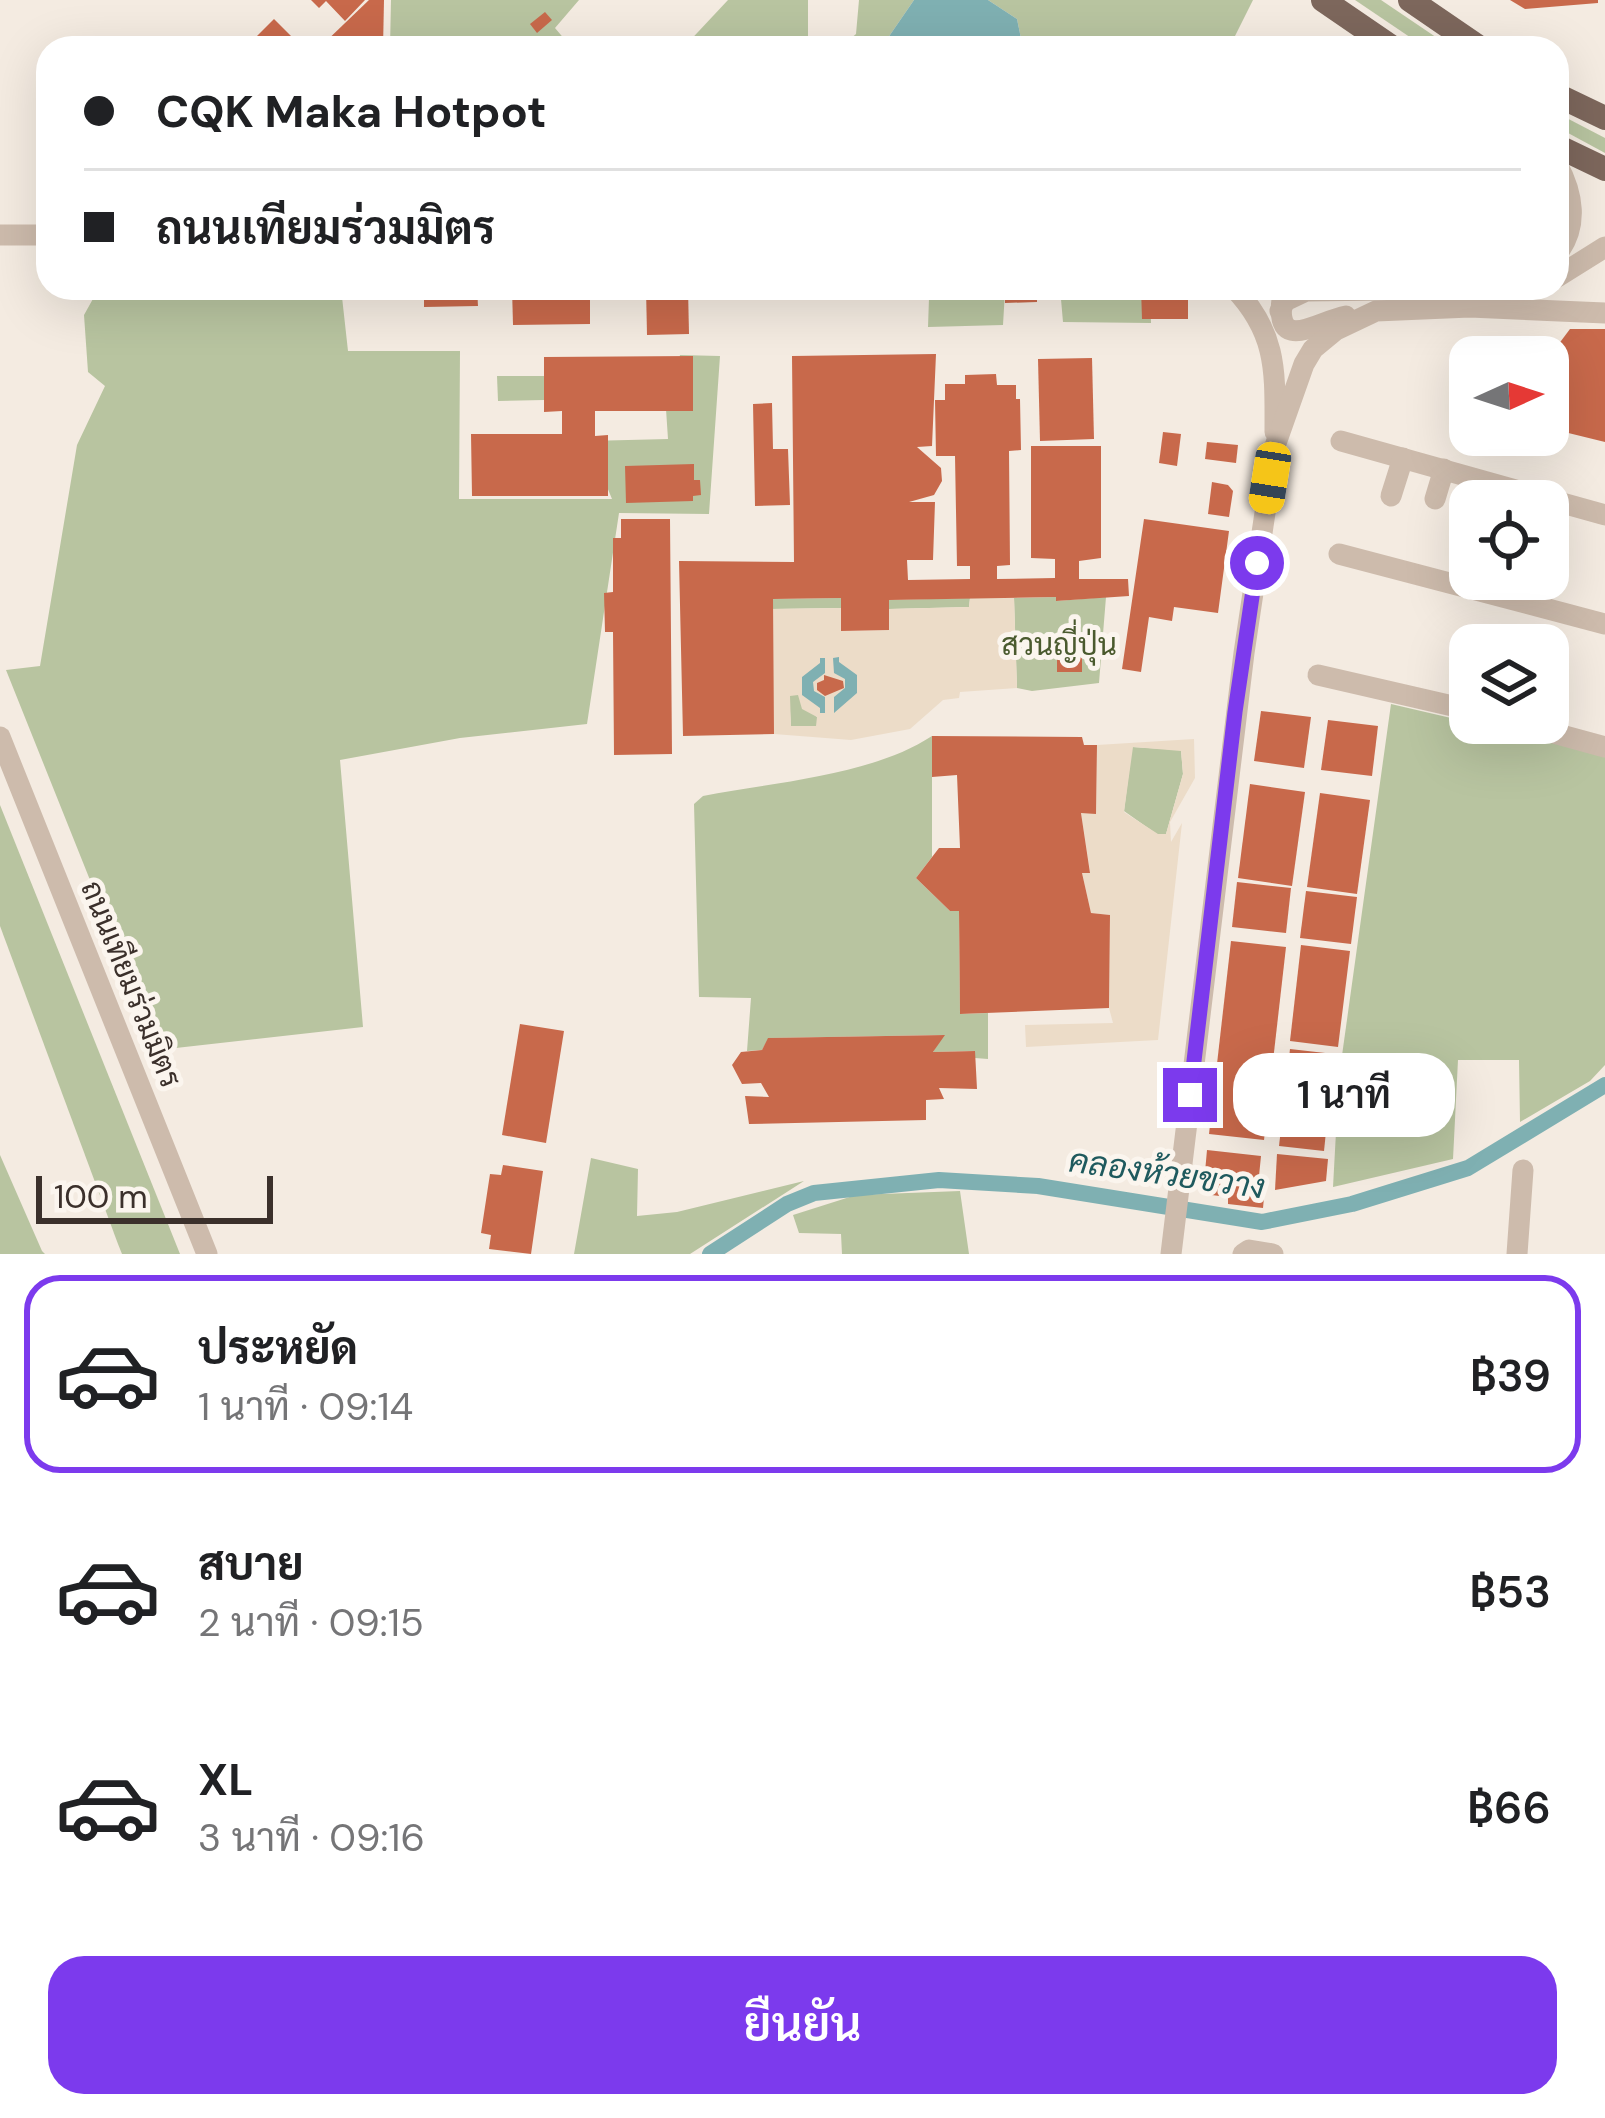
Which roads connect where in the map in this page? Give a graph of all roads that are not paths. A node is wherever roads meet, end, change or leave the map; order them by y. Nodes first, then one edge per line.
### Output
1 (1323, 0) edge
2 (1410, 0) edge
3 (1376, 36) edge
4 (1462, 36) edge
5 (1569, 100) edge
6 (1605, 118) edge
7 (1569, 152) edge
8 (1605, 169) edge
9 (1569, 188) edge
10 (1569, 224) edge
11 (0, 235) edge
12 (36, 236) edge
13 (1605, 247) edge
14 (1569, 265) edge
15 (1242, 300) edge
16 (1282, 300) edge
17 (1289, 300) edge
18 (1280, 311) junction
19 (1376, 311) junction
20 (1605, 314) edge
21 (1341, 441) dead end
22 (1275, 446) junction
23 (1402, 458) junction
24 (1444, 470) junction
25 (1391, 496) dead end
26 (1435, 499) dead end
27 (1605, 515) edge
28 (1339, 554) dead end
29 (1605, 624) edge
30 (1318, 675) dead end
31 (1449, 705) edge
32 (0, 736) edge
33 (1569, 737) edge
34 (1605, 747) edge
35 (1523, 1170) dead end
36 (207, 1254) edge
37 (1171, 1254) edge
38 (1243, 1254) edge
39 (1273, 1254) edge
40 (1516, 1254) edge

1 - 3 main road
2 - 4 main road
5 - 6 main road
7 - 8 main road
9 - 10 street
11 - 12 street
13 - 14 street
15 - 22 street
16 - 18 street
17 - 18 street
18 - 19 street
19 - 20 street
19 - 22 street
21 - 23 street
22 - 37 street
23 - 24 street
23 - 25 street
24 - 26 street
24 - 27 street
28 - 29 street
30 - 31 street
32 - 36 street, ถนนเทียมร่วมมิตร
33 - 34 street
35 - 40 street
38 - 39 street

